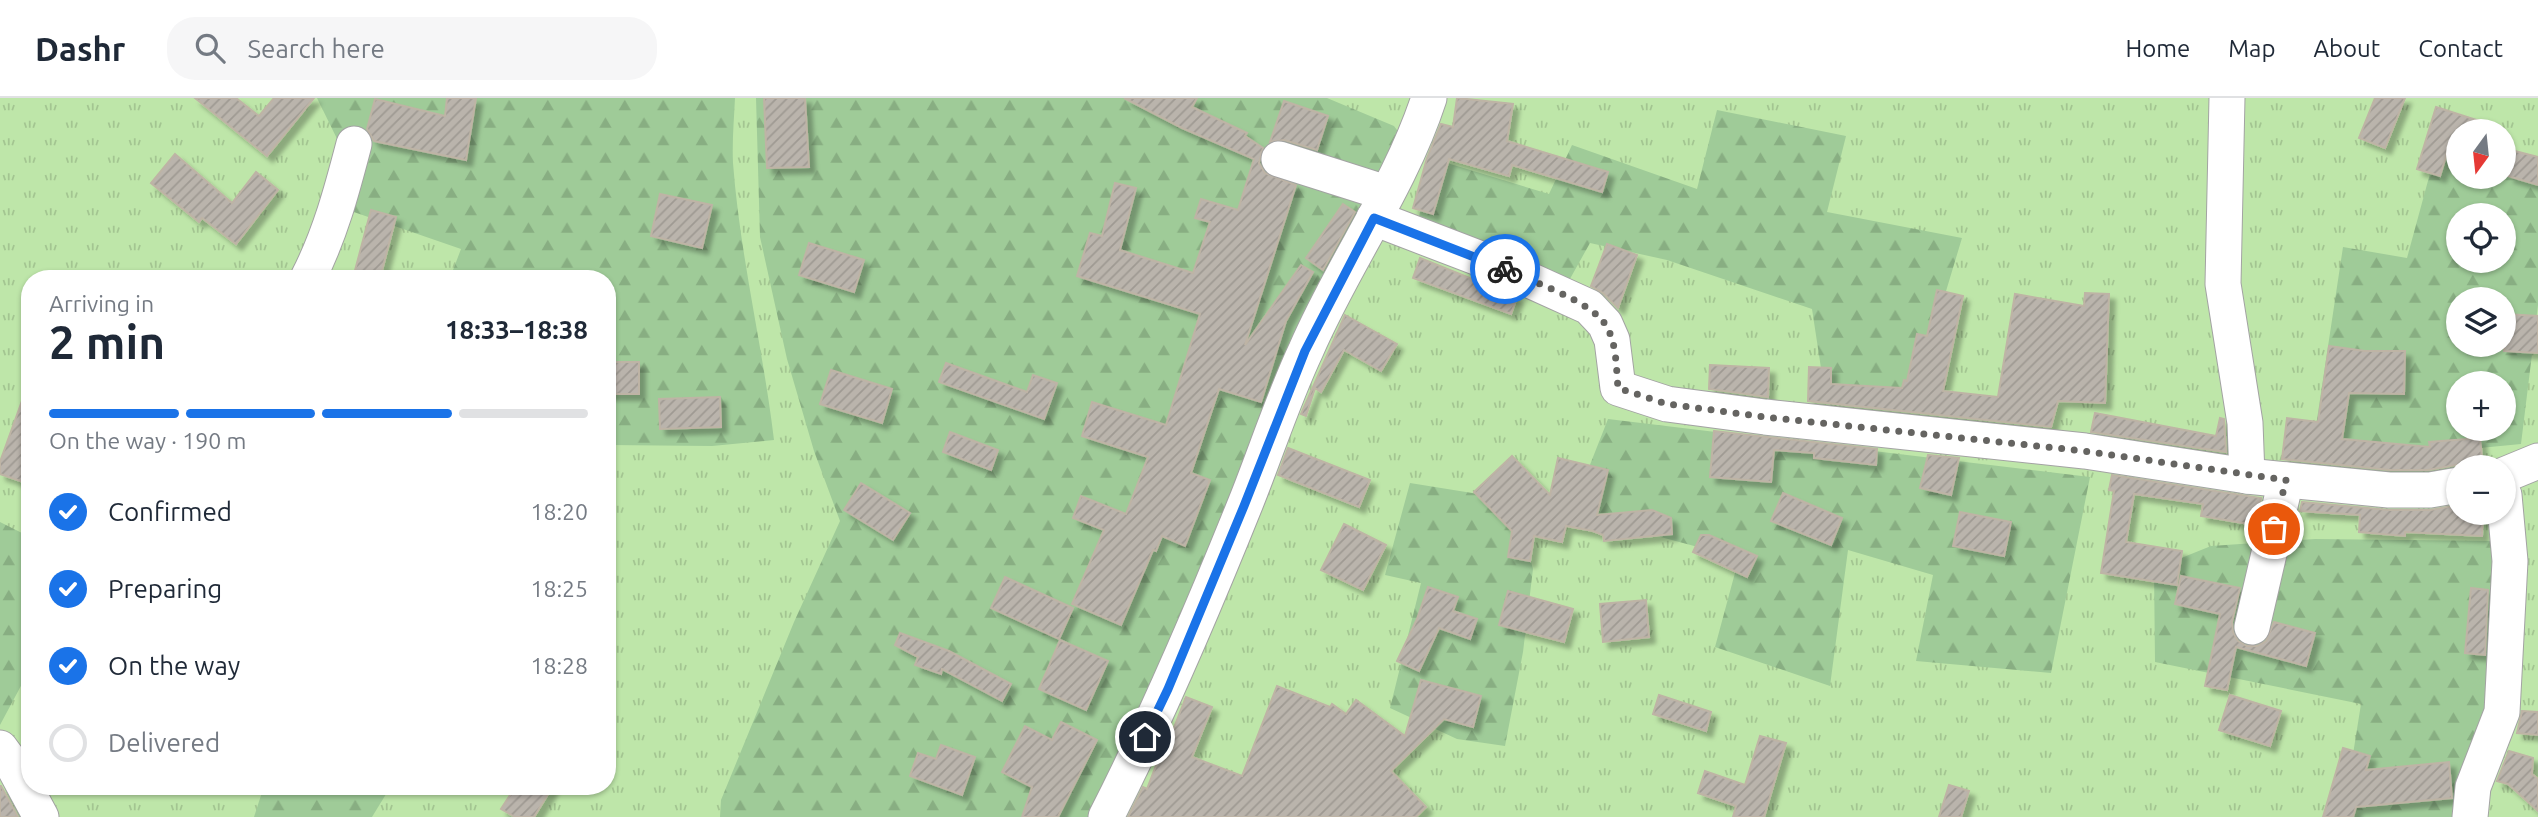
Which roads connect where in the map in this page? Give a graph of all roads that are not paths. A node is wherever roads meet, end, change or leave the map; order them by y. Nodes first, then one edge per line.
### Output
1 (1429, 98) edge
2 (2227, 98) edge
3 (355, 144) dead end
4 (1279, 159) dead end
5 (1380, 206) junction
6 (312, 270) edge
7 (2538, 461) edge
8 (2516, 470) edge
9 (2247, 476) junction
10 (2286, 480) junction
11 (2446, 487) edge
12 (2507, 525) edge
13 (2252, 627) dead end
14 (0, 748) edge
15 (21, 780) edge
16 (29, 795) edge
17 (41, 817) edge
18 (1106, 817) edge
19 (2470, 817) edge

1 - 5 street
2 - 9 street
3 - 6 street
4 - 5 street
5 - 9 street
5 - 18 street
7 - 8 street
9 - 10 street
10 - 11 street
10 - 13 street
12 - 19 street
14 - 15 street
16 - 17 street

